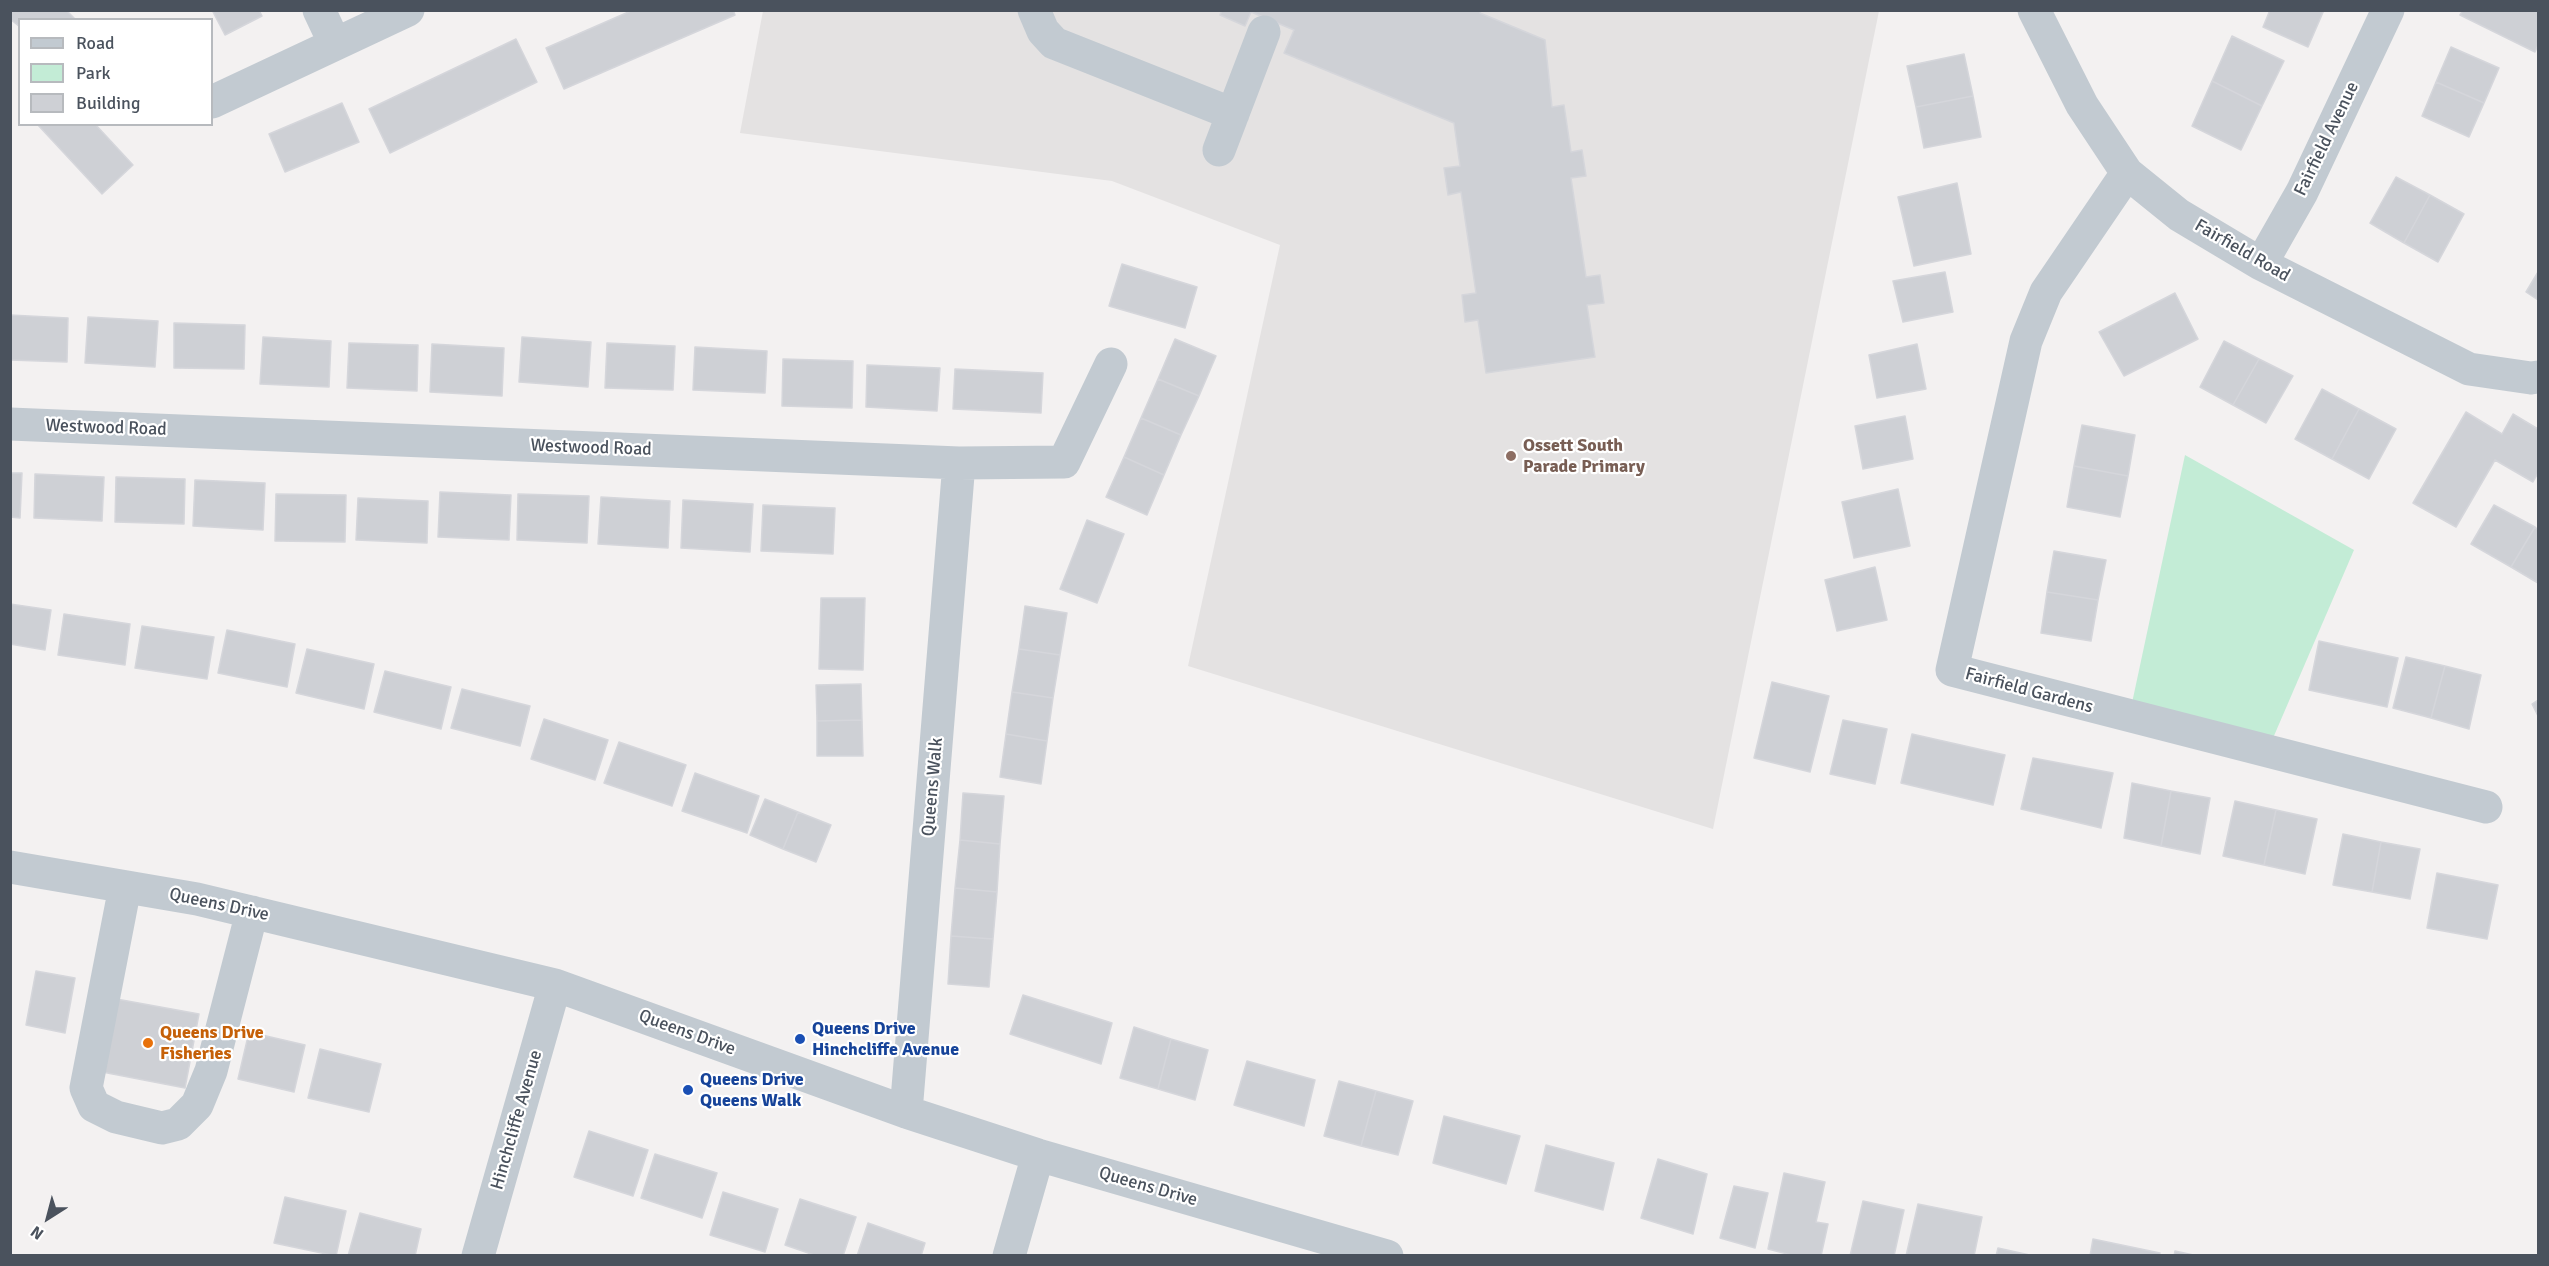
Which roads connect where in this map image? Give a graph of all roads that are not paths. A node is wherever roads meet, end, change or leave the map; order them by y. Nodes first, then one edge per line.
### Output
1 (319, 10) edge
2 (408, 10) edge
3 (1034, 10) edge
4 (2034, 10) edge
5 (2388, 10) edge
6 (1264, 32) dead end
7 (335, 44) junction
8 (213, 102) edge
9 (1233, 114) junction
10 (1219, 150) dead end
11 (2127, 172) junction
12 (2262, 264) junction
13 (1111, 364) dead end
14 (2538, 377) edge
15 (10, 424) edge
16 (959, 463) junction
17 (2486, 807) dead end
18 (10, 867) edge
19 (125, 887) junction
20 (252, 912) junction
21 (555, 985) junction
22 (906, 1112) junction
23 (1038, 1155) junction
24 (478, 1256) edge
25 (1009, 1256) edge
26 (1387, 1256) edge

1 - 7 street
2 - 7 street
3 - 9 street
4 - 11 street, Fairfield Road
5 - 12 street, Fairfield Avenue
6 - 9 street
7 - 8 street
9 - 10 street
11 - 12 street, Fairfield Road
11 - 17 street, Fairfield Gardens
12 - 14 street, Fairfield Road
13 - 16 street, Westwood Road
15 - 16 street, Westwood Road
16 - 22 street, Queens Walk
18 - 19 street, Queens Drive
19 - 20 street, Queens Drive
19 - 20 street
20 - 21 street, Queens Drive
21 - 22 street, Queens Drive
21 - 24 street, Hinchcliffe Avenue
22 - 23 street, Queens Drive
23 - 25 street
23 - 26 street, Queens Drive

